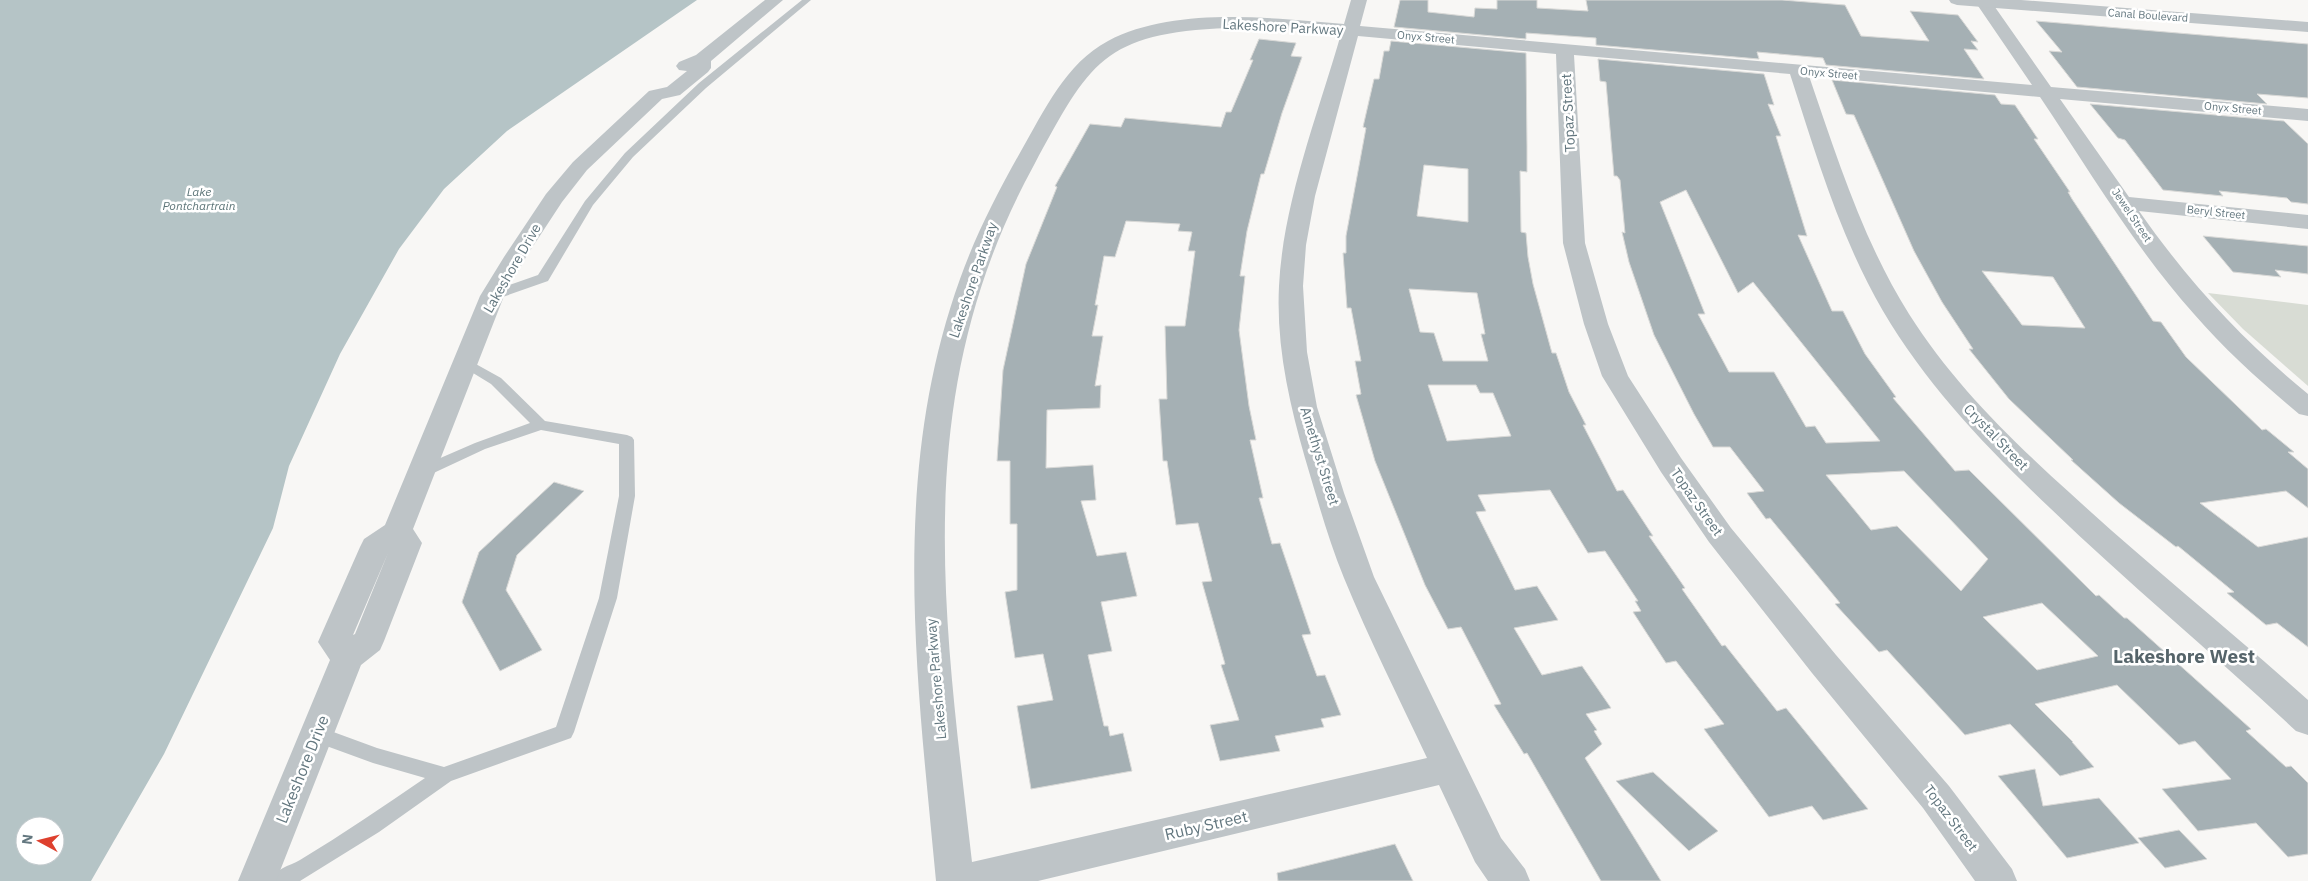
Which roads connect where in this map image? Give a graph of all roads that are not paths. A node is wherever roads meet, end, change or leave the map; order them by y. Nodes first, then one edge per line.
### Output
1 (775, 0) edge
2 (808, 0) edge
3 (1359, 0) edge
4 (1957, 0) edge
5 (1983, 1) edge
6 (2308, 27) edge
7 (1351, 30) junction
8 (1565, 50) junction
9 (1798, 70) junction
10 (2046, 92) junction
11 (2308, 115) edge
12 (2125, 203) junction
13 (2308, 222) edge
14 (492, 296) junction
15 (465, 362) junction
16 (2308, 408) edge
17 (540, 425) junction
18 (420, 473) junction
19 (2308, 721) edge
20 (317, 734) junction
21 (1448, 768) junction
22 (444, 775) junction
23 (257, 881) edge
24 (280, 881) edge
25 (956, 881) edge
26 (965, 881) edge
27 (1511, 881) edge
28 (1998, 881) edge

1 - 14 street, Lakeshore Drive
2 - 14 lane
3 - 7 street, Amethyst Street
4 - 5 street, Canal Boulevard
5 - 6 street, Canal Boulevard
5 - 10 street, Jewel Street
7 - 8 street, Onyx Street
7 - 21 street, Amethyst Street
7 - 25 street, Lakeshore Parkway
8 - 9 street, Onyx Street
8 - 28 street, Topaz Street
9 - 10 street, Onyx Street
9 - 19 street, Crystal Street
10 - 11 street, Onyx Street
10 - 12 street, Jewel Street
12 - 13 street, Beryl Street
12 - 16 street, Jewel Street
14 - 15 street, Lakeshore Drive
15 - 17 lane
15 - 18 street, Lakeshore Drive
17 - 18 lane
17 - 22 lane
18 - 20 street, Lakeshore Drive
20 - 22 lane
20 - 23 street, Lakeshore Drive
21 - 26 street, Ruby Street
21 - 27 street, Amethyst Street
22 - 24 lane

